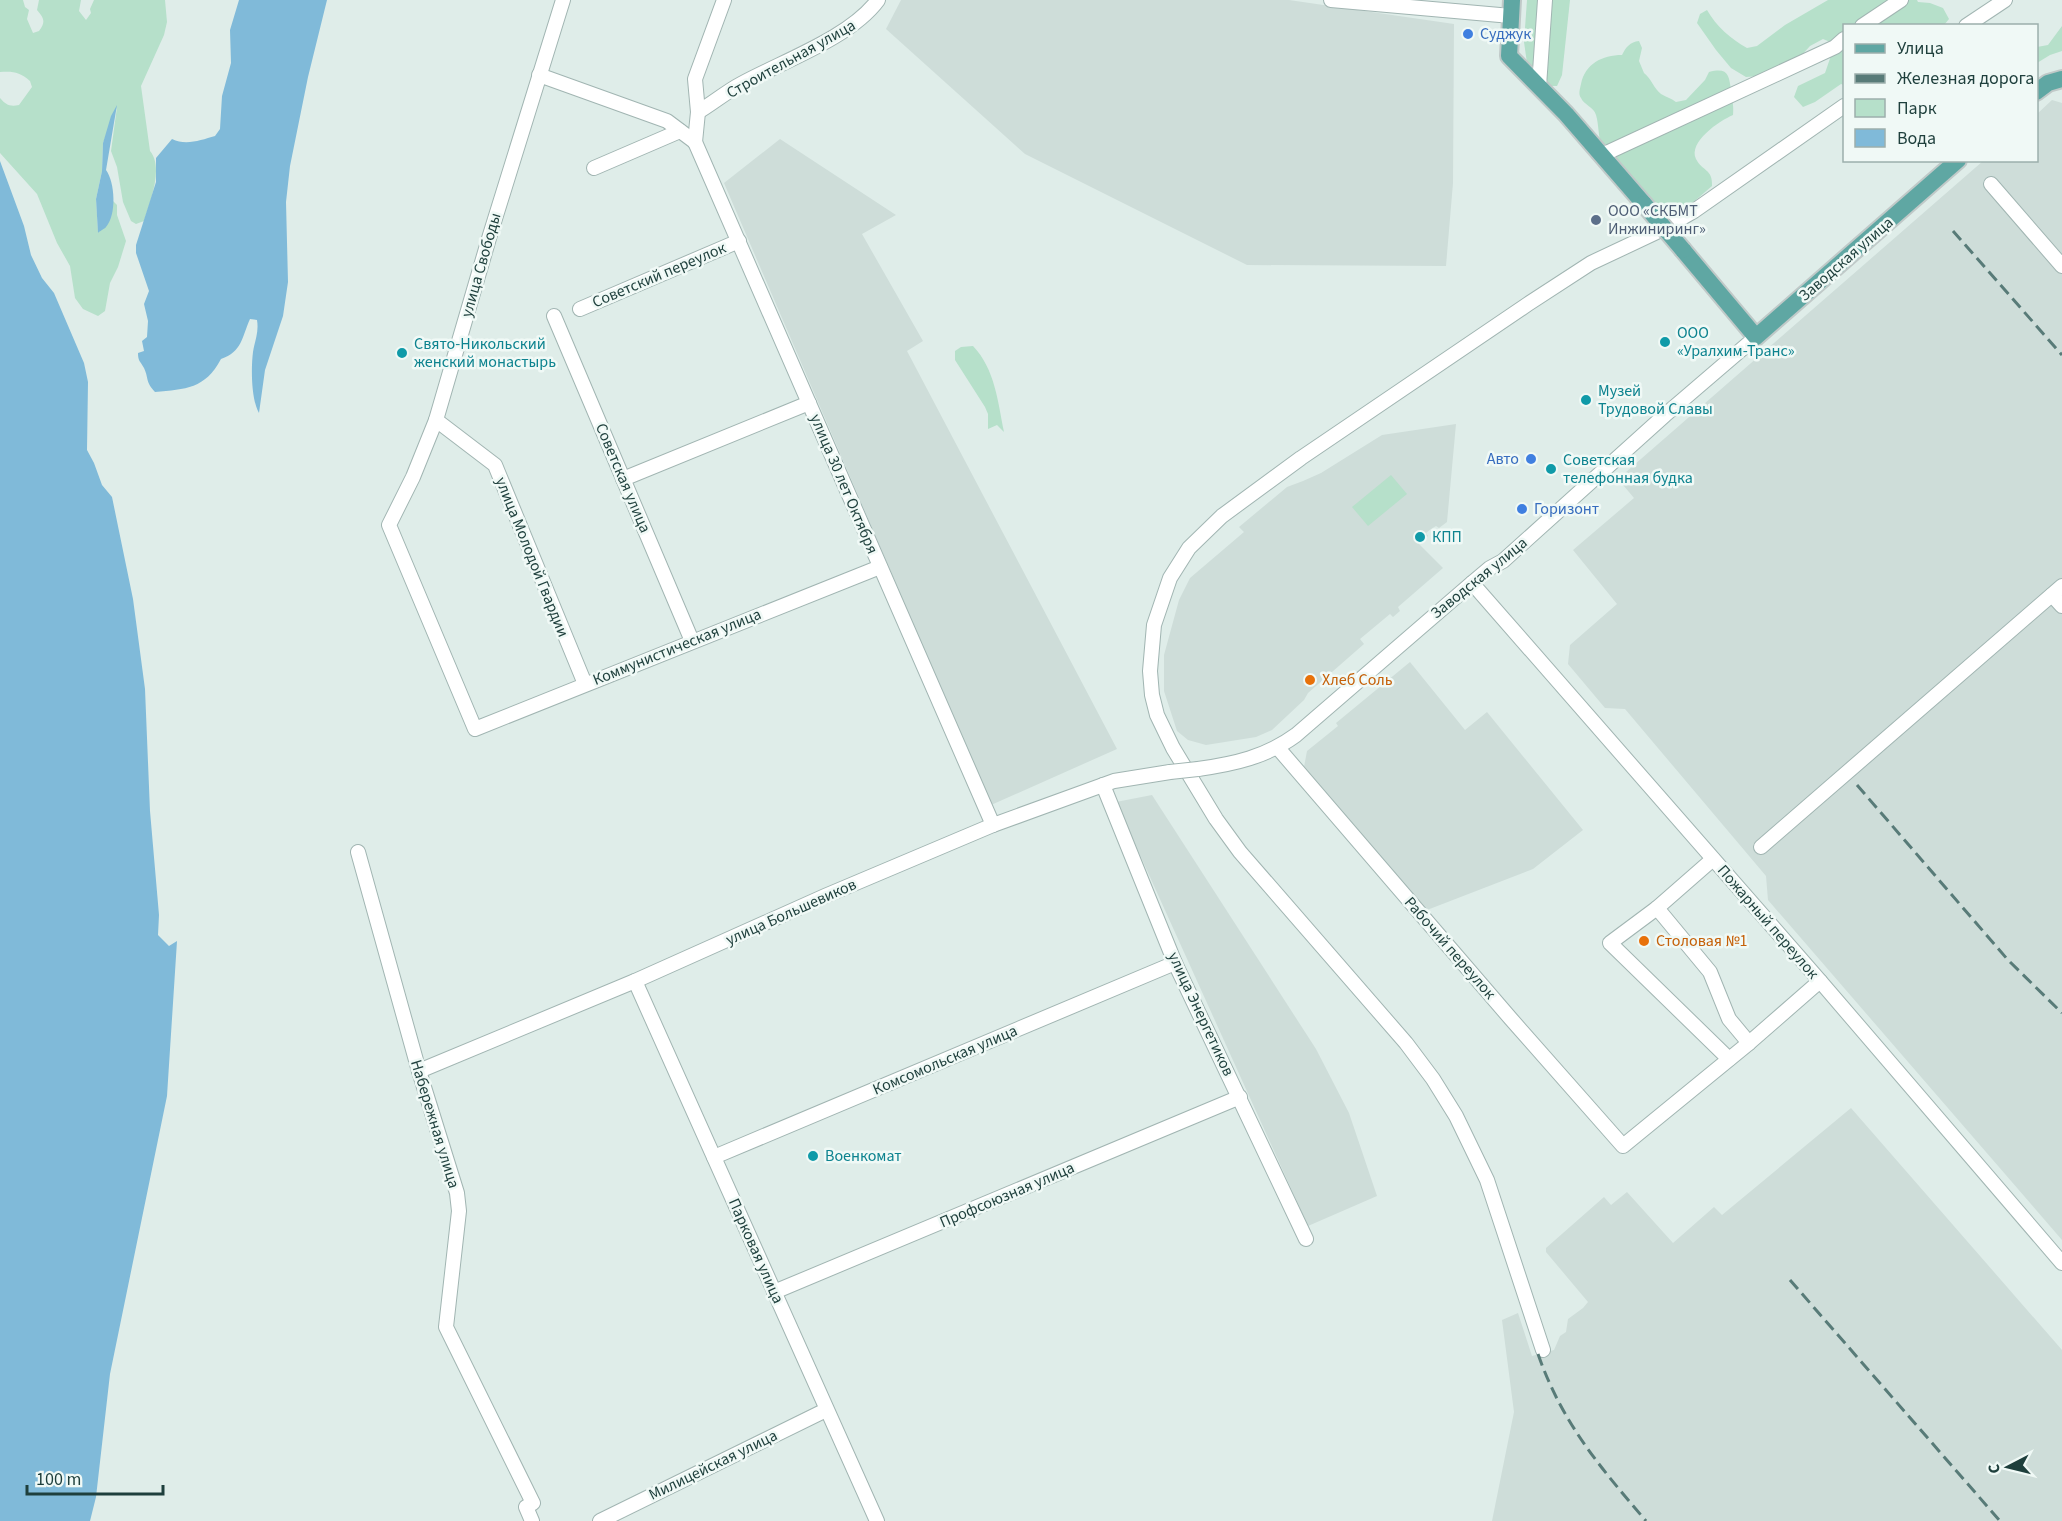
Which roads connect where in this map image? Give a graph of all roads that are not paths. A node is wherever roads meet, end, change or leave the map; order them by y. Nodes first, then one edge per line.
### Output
1 (564, 0) edge
2 (724, 0) edge
3 (878, 0) edge
4 (1331, 0) edge
5 (1545, 0) edge
6 (1901, 0) edge
7 (2005, 0) edge
8 (2011, 0) edge
9 (2018, 0) edge
10 (1512, 8) edge
11 (1980, 21) edge
12 (1865, 24) edge
13 (1843, 40) edge
14 (539, 75) junction
15 (2062, 79) edge
16 (1539, 86) junction
17 (2038, 91) edge
18 (1843, 107) edge
19 (698, 112) junction
20 (680, 131) junction
21 (695, 142) junction
22 (1602, 155) junction
23 (1956, 162) edge
24 (594, 168) dead end
25 (1991, 184) dead end
26 (739, 241) junction
27 (2062, 266) edge
28 (580, 309) dead end
29 (554, 316) dead end
30 (1756, 337) junction
31 (809, 403) junction
32 (436, 420) junction
33 (623, 478) junction
34 (880, 567) junction
35 (1472, 583) junction
36 (2057, 590) edge
37 (2062, 606) edge
38 (692, 641) junction
39 (585, 684) junction
40 (475, 729) joint
41 (1278, 747) junction
42 (1170, 772) joint
43 (1104, 785) junction
44 (993, 825) junction
45 (1761, 847) dead end
46 (358, 852) dead end
47 (1713, 858) junction
48 (1657, 908) junction
49 (1175, 963) junction
50 (635, 981) junction
51 (1820, 981) junction
52 (1749, 1043) junction
53 (1729, 1059) junction
54 (418, 1071) junction
55 (1240, 1097) junction
56 (714, 1157) junction
57 (1306, 1239) dead end
58 (2062, 1263) edge
59 (774, 1292) junction
60 (1543, 1350) dead end
61 (826, 1410) junction
62 (532, 1521) edge
63 (600, 1521) edge
64 (877, 1521) edge

1 - 14 street, улица Свободы
2 - 19 street
3 - 19 street, Строительная улица
4 - 10 street
5 - 16 street
6 - 12 street
7 - 11 street
8 - 11 street
9 - 11 street
10 - 16 main road
13 - 22 street
14 - 20 street
14 - 32 street, улица Свободы
15 - 17 main road
16 - 22 main road
18 - 60 street
19 - 21 street
20 - 21 street
20 - 24 street
21 - 26 street, улица 30 лет Октября
22 - 30 main road, bridge
23 - 30 main road, Заводская улица
25 - 27 street
26 - 28 street, Советский переулок
26 - 31 street, улица 30 лет Октября
29 - 33 street, Советская улица
30 - 35 street, Заводская улица
31 - 33 street
31 - 34 street, улица 30 лет Октября
32 - 39 street, улица Молодой Гвардии
32 - 40 street, улица Свободы
33 - 38 street, Советская улица
34 - 38 street, Коммунистическая улица
34 - 44 street, улица 30 лет Октября
35 - 41 street, Заводская улица
35 - 47 street, Пожарный переулок
36 - 37 street
36 - 45 street
38 - 39 street, Коммунистическая улица
39 - 40 street, Коммунистическая улица
41 - 42 street, Заводская улица, bridge
41 - 53 street, Рабочий переулок
42 - 43 street, улица Большевиков
43 - 44 street, улица Большевиков
43 - 49 street, улица Энергетиков
44 - 50 street, улица Большевиков
46 - 54 street, Набережная улица
47 - 48 street
47 - 51 street, Пожарный переулок
48 - 52 street
48 - 53 street
49 - 55 street, улица Энергетиков
49 - 56 street, Комсомольская улица
50 - 54 street, улица Большевиков
50 - 56 street, Парковая улица
51 - 52 street
51 - 58 street, Пожарный переулок
52 - 53 street
54 - 62 street, Набережная улица
55 - 57 street, улица Энергетиков
55 - 59 street, Профсоюзная улица
56 - 59 street, Парковая улица
59 - 61 street, Парковая улица
61 - 63 street, Милицейская улица
61 - 64 street, Парковая улица

